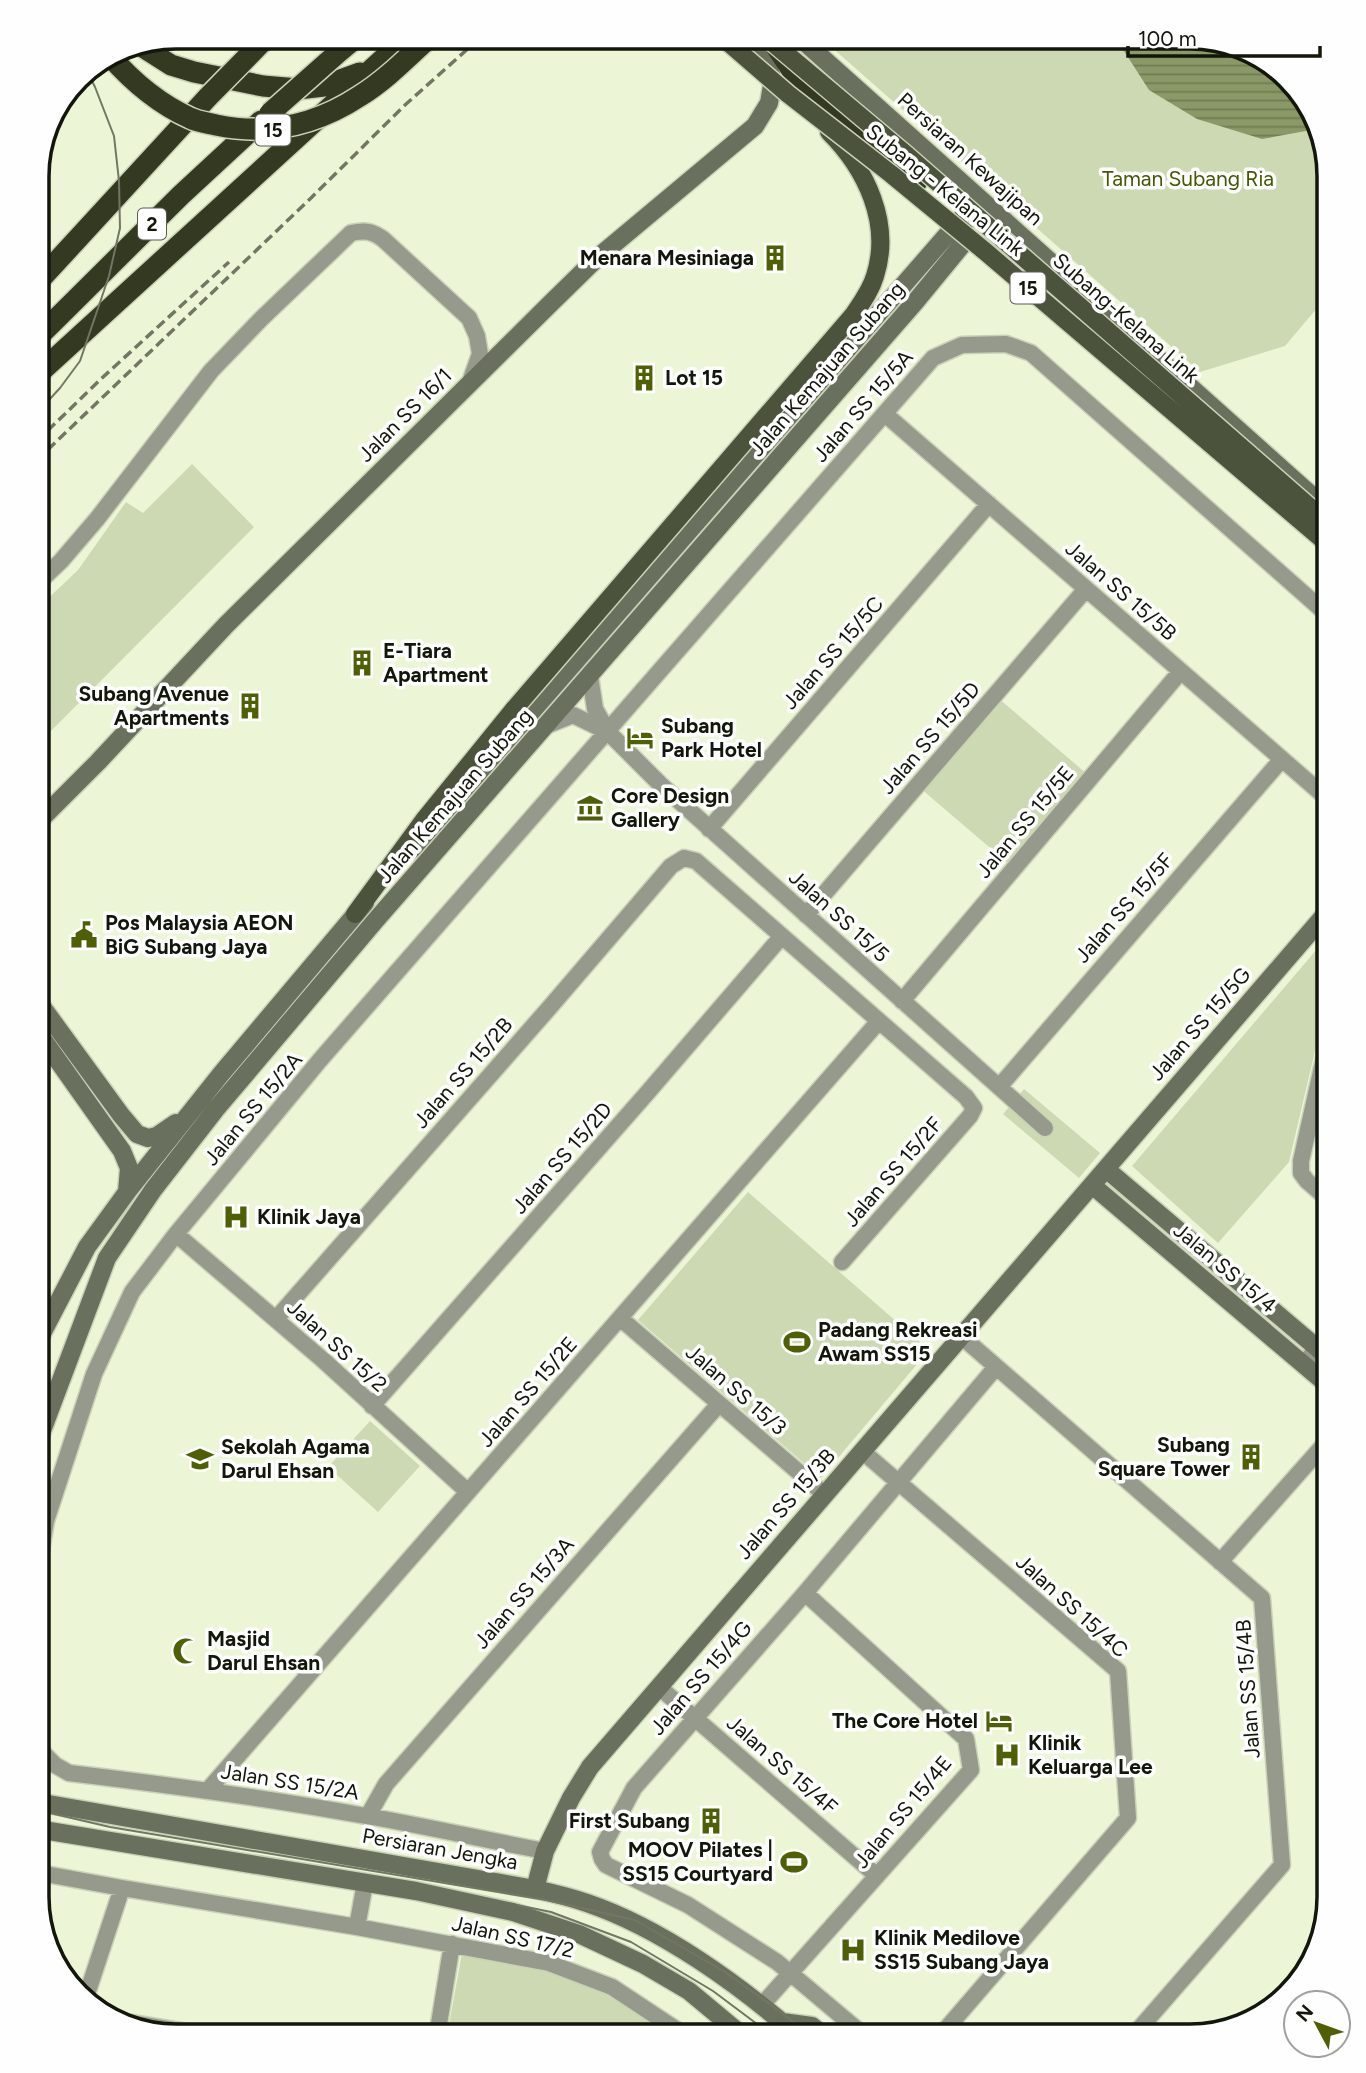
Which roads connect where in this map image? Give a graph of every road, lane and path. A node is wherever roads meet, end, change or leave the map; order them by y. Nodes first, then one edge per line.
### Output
1 (255, 49) edge
2 (342, 49) edge
3 (393, 49) edge
4 (394, 49) edge
5 (417, 49) edge
6 (736, 49) edge
7 (761, 49) edge
8 (776, 49) edge
9 (782, 49) edge
10 (812, 49) edge
11 (150, 51) edge
12 (118, 63) edge
13 (788, 94) junction
14 (954, 228) junction
15 (1012, 228) junction
16 (1004, 261) junction
17 (49, 270) edge
18 (933, 281) junction
19 (49, 326) edge
20 (824, 326) dead end
21 (849, 348) junction
22 (49, 364) edge
23 (470, 382) junction
24 (886, 414) junction
25 (1317, 500) edge
26 (989, 504) junction
27 (1317, 514) edge
28 (1317, 535) edge
29 (1317, 543) edge
30 (49, 572) edge
31 (1086, 589) junction
32 (1317, 605) edge
33 (1181, 671) junction
34 (590, 676) junction
35 (548, 725) junction
36 (608, 732) junction
37 (1282, 759) junction
38 (1317, 790) edge
39 (49, 811) edge
40 (709, 829) junction
41 (355, 914) junction
42 (806, 915) junction
43 (1317, 924) edge
44 (782, 936) junction
45 (902, 1000) junction
46 (49, 1016) edge
47 (879, 1021) junction
48 (49, 1048) edge
49 (999, 1087) junction
50 (1317, 1089) edge
51 (188, 1116) junction
52 (1045, 1128) dead end
53 (1106, 1169) junction
54 (1092, 1185) junction
55 (1317, 1188) edge
56 (127, 1192) junction
57 (176, 1234) junction
58 (842, 1262) dead end
59 (620, 1318) junction
60 (276, 1319) junction
61 (49, 1320) edge
62 (961, 1336) junction
63 (1317, 1345) edge
64 (1317, 1359) edge
65 (996, 1367) junction
66 (1307, 1367) junction
67 (1317, 1376) edge
68 (719, 1404) junction
69 (372, 1406) junction
70 (49, 1412) edge
71 (862, 1451) junction
72 (1317, 1453) edge
73 (898, 1482) junction
74 (468, 1492) junction
75 (824, 1494) junction
76 (49, 1512) edge
77 (1220, 1562) junction
78 (805, 1593) junction
79 (659, 1687) junction
80 (695, 1717) junction
81 (49, 1759) edge
82 (208, 1790) junction
83 (49, 1799) edge
84 (49, 1805) edge
85 (80, 1811) junction
86 (368, 1816) junction
87 (49, 1831) edge
88 (78, 1835) junction
89 (49, 1838) edge
90 (545, 1851) junction
91 (49, 1874) edge
92 (877, 1876) junction
93 (365, 1883) junction
94 (122, 1888) junction
95 (536, 1889) junction
96 (357, 1927) junction
97 (452, 1944) junction
98 (791, 1973) junction
99 (89, 1989) edge
100 (762, 2005) junction
101 (782, 2022) junction
102 (439, 2024) edge
103 (668, 2024) edge
104 (719, 2024) edge
105 (784, 2024) edge
106 (797, 2024) edge
107 (851, 2024) edge
108 (950, 2024) edge
109 (1143, 2024) edge

1 - 17 highway, 2, bridge
2 - 19 highway, 2, bridge
3 - 11 highway
4 - 22 highway
5 - 12 highway, 15, bridge
6 - 13 main road, Subang - Kelana Link / 15, bridge
7 - 23 main road, Jalan SS 16/1
8 - 14 highway
9 - 27 main road, Subang-Kelana Link / 15, bridge
10 - 15 main road, Persiaran Kewajipan
13 - 28 main road, Subang - Kelana Link / 15, bridge
13 - 41 main road, bridge
14 - 15 main road
14 - 16 main road
14 - 18 main road, Jalan Kemajuan Subang
14 - 21 main road, Jalan Kemajuan Subang
15 - 25 main road, Persiaran Kewajipan
16 - 18 main road
16 - 29 main road
18 - 34 main road, Jalan Kemajuan Subang
20 - 21 main road
21 - 41 main road, Jalan Kemajuan Subang
23 - 30 street
23 - 39 main road, Jalan SS 16/1
24 - 26 street, Jalan SS 15/5B
24 - 32 street, Jalan SS 15/5A
24 - 36 street, Jalan SS 15/5A
26 - 31 street, Jalan SS 15/5B
26 - 40 street, Jalan SS 15/5C
31 - 33 street, Jalan SS 15/5B
31 - 42 street, Jalan SS 15/5D
33 - 37 street, Jalan SS 15/5B
33 - 45 street, Jalan SS 15/5E
34 - 35 main road, Jalan Kemajuan Subang
34 - 36 street, Jalan SS 15/5
35 - 36 street, Jalan SS 15/5
35 - 70 main road, Jalan Kemajuan Subang
36 - 40 street, Jalan SS 15/5
36 - 57 street, Jalan SS 15/2A
37 - 38 street, Jalan SS 15/5B
37 - 49 street, Jalan SS 15/5F
40 - 42 street, Jalan SS 15/5
41 - 51 main road, Jalan Kemajuan Subang
42 - 45 street, Jalan SS 15/5
43 - 53 main road, Jalan SS 15/5G
44 - 47 street
44 - 60 street, Jalan SS 15/2B
44 - 69 street, Jalan SS 15/2D
45 - 49 street, Jalan SS 15/5
46 - 51 main road
47 - 58 street, Jalan SS 15/2F
47 - 59 street, Jalan SS 15/2E
48 - 56 main road
49 - 52 street, Jalan SS 15/5
50 - 55 street
51 - 56 main road, Jalan Kemajuan Subang
53 - 54 main road, Jalan SS 15/3B
53 - 63 main road, Jalan SS 15/4
54 - 62 main road, Jalan SS 15/3B
54 - 66 main road, Jalan SS 15/4
56 - 61 main road, Jalan Kemajuan Subang
57 - 60 street, Jalan SS 15/2
57 - 76 street, Jalan SS 15/2A
59 - 68 street, Jalan SS 15/3
59 - 74 street, Jalan SS 15/2E
60 - 69 street, Jalan SS 15/2
62 - 65 street, Jalan SS 15/4B
62 - 71 main road, Jalan SS 15/3B
64 - 66 street
65 - 73 street, Jalan SS 15/4G
65 - 77 street, Jalan SS 15/4B
66 - 67 main road, Jalan SS 15/4
68 - 75 street, Jalan SS 15/3
68 - 86 street, Jalan SS 15/3A
69 - 74 street, Jalan SS 15/2
71 - 73 street, Jalan SS 15/4C
71 - 75 main road, Jalan SS 15/3B
72 - 77 street
73 - 78 street, Jalan SS 15/4G
73 - 108 street, Jalan SS 15/4C
74 - 82 street, Jalan SS 15/2E
75 - 79 main road, Jalan SS 15/3B
77 - 109 street, Jalan SS 15/4B
78 - 80 street, Jalan SS 15/4G
78 - 92 street, Jalan SS 15/4E
79 - 80 street, Jalan SS 15/4F
79 - 90 main road, Jalan SS 15/3B
80 - 92 street, Jalan SS 15/4F
80 - 98 street, Jalan SS 15/4G
81 - 82 street, Jalan SS 15/2A
82 - 86 street, Jalan SS 15/2A
83 - 85 main road
84 - 85 main road, Persiaran Jengka
85 - 95 main road, Persiaran Jengka
86 - 90 street, Jalan SS 15/2A
87 - 88 main road
88 - 89 main road
88 - 93 main road
90 - 95 main road, Jalan SS 15/3B
91 - 94 street, Jalan SS 17/2
92 - 98 street, Jalan SS 15/4E
93 - 96 street
93 - 104 main road
94 - 96 street, Jalan SS 17/2
94 - 99 street
95 - 100 main road, Persiaran Jengka
96 - 97 street, Jalan SS 17/2
97 - 102 street
97 - 103 street, Jalan SS 17/2
98 - 100 street, Jalan SS 15/4E
98 - 107 street
100 - 101 main road, Persiaran Jengka
101 - 105 main road, Persiaran Jengka
101 - 106 main road

